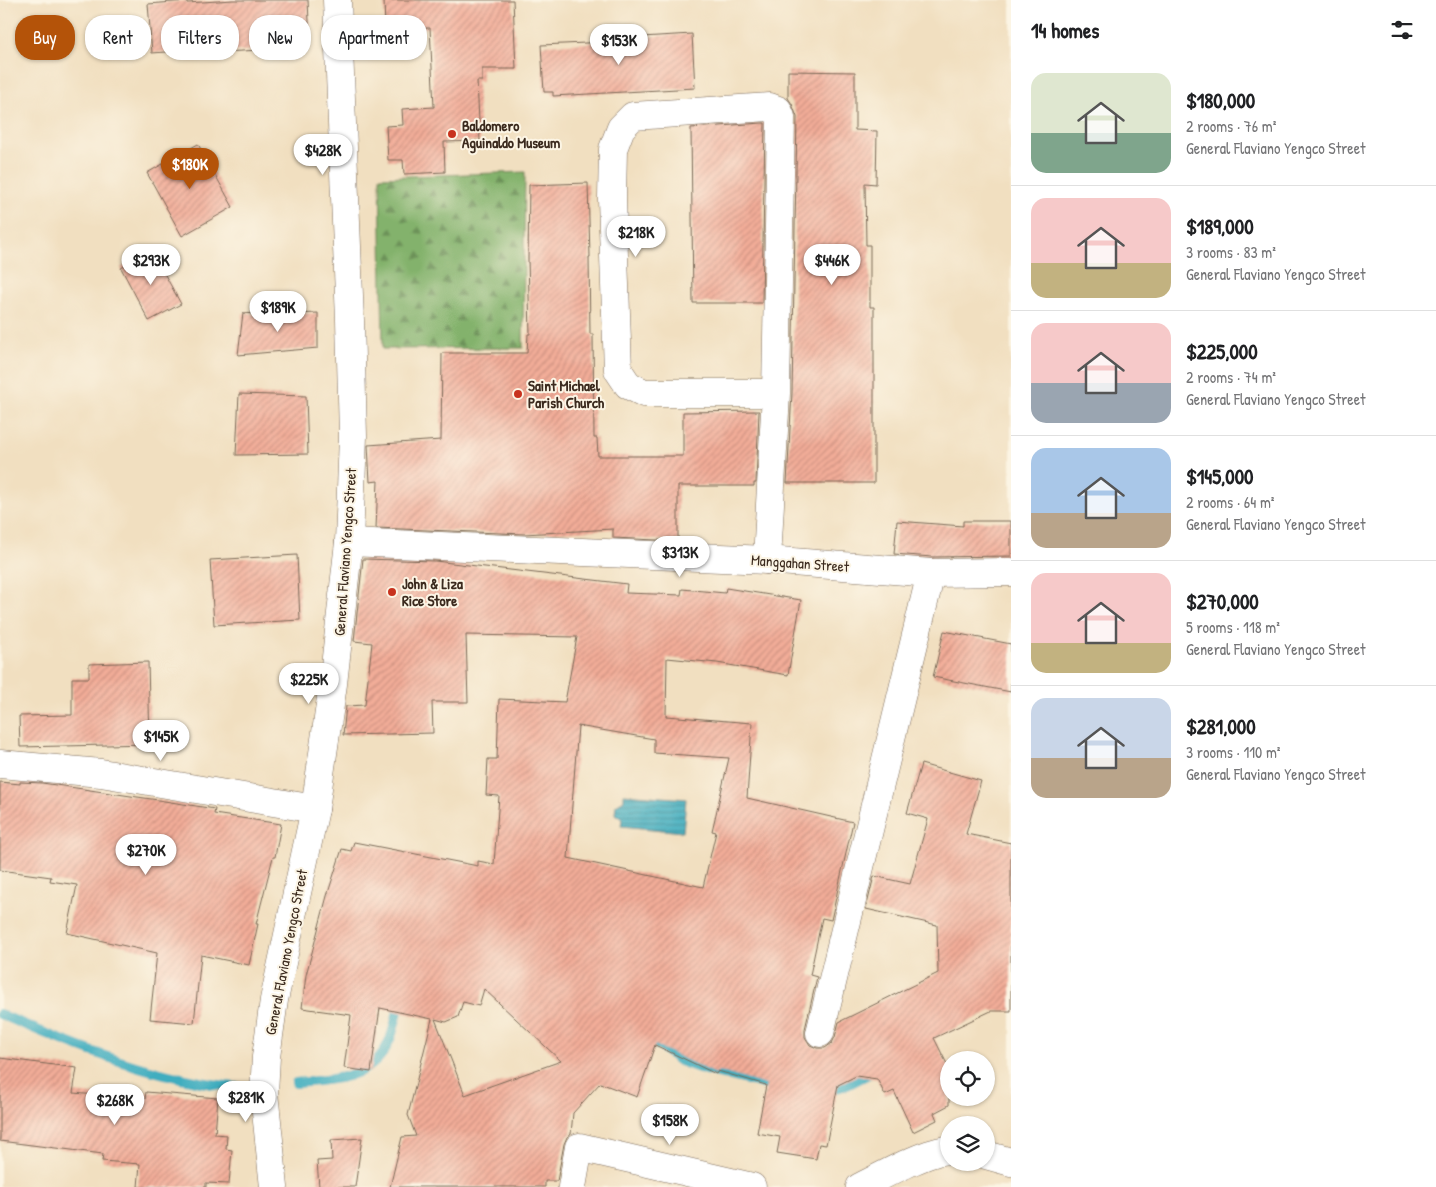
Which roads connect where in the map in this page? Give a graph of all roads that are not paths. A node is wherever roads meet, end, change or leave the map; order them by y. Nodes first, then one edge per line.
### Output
1 (337, 0) edge
2 (776, 393) junction
3 (349, 542) junction
4 (767, 560) junction
5 (1011, 572) edge
6 (931, 573) junction
7 (0, 764) edge
8 (315, 809) junction
9 (820, 1033) dead end
10 (940, 1150) edge
11 (995, 1158) edge
12 (1011, 1162) edge
13 (891, 1180) edge
14 (723, 1184) edge
15 (274, 1187) edge
16 (572, 1187) edge
17 (752, 1187) edge
18 (860, 1187) edge

1 - 3 street, General Flaviano Yengco Street
2 - 2 street
2 - 4 street
3 - 4 street, Manggahan Street
3 - 8 street, General Flaviano Yengco Street
4 - 6 street, Manggahan Street
5 - 6 street, Manggahan Street
6 - 9 street
7 - 8 street
8 - 15 street, General Flaviano Yengco Street
10 - 13 street
11 - 12 street
13 - 18 street
14 - 16 street
14 - 17 street

